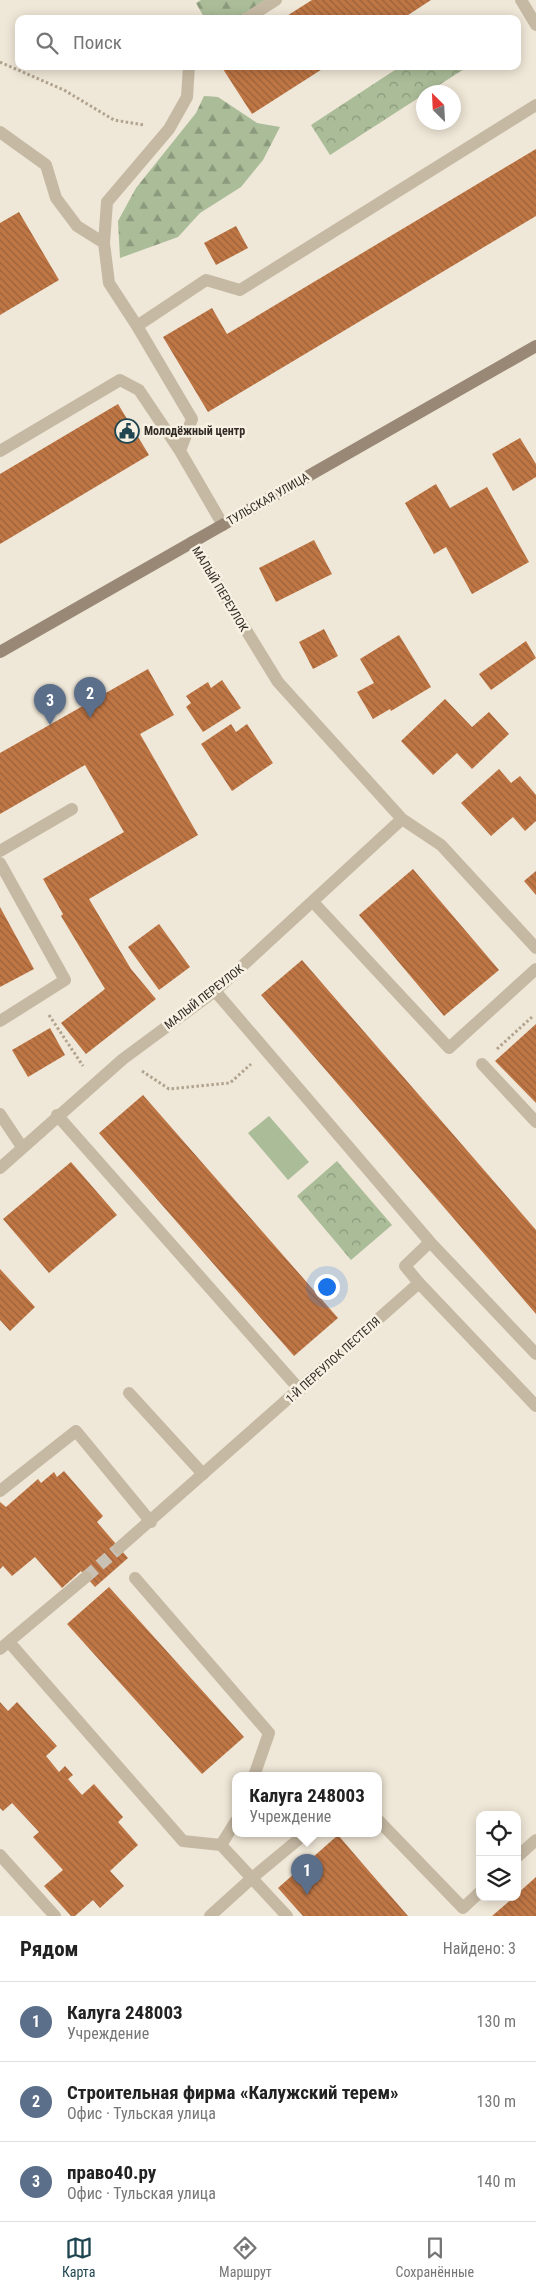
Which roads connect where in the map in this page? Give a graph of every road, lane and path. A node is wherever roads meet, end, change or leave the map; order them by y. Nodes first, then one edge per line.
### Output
1 (276, 0) edge
2 (521, 0) edge
3 (252, 15) edge
4 (536, 25) edge
5 (0, 62) edge
6 (15, 69) edge
7 (18, 70) edge
8 (189, 70) edge
9 (536, 105) edge
10 (169, 129) junction
11 (0, 132) edge
12 (104, 244) junction
13 (137, 326) junction
14 (536, 346) edge
15 (0, 451) edge
16 (180, 451) junction
17 (223, 525) junction
18 (192, 542) junction
19 (0, 652) edge
20 (72, 809) dead end
21 (402, 819) junction
22 (0, 851) edge
23 (0, 863) edge
24 (313, 902) junction
25 (536, 948) edge
26 (536, 969) edge
27 (215, 991) junction
28 (38, 997) junction
29 (532, 1017) dead end
30 (0, 1021) edge
31 (249, 1030) junction
32 (123, 1059) junction
33 (482, 1064) joint
34 (96, 1082) junction
35 (0, 1114) edge
36 (58, 1115) junction
37 (536, 1122) edge
38 (22, 1148) junction
39 (0, 1168) edge
40 (430, 1242) junction
41 (419, 1283) junction
42 (536, 1354) edge
43 (300, 1390) junction
44 (129, 1392) dead end
45 (536, 1406) edge
46 (203, 1474) junction
47 (0, 1491) edge
48 (151, 1522) junction
49 (119, 1548) tunnel mouth
50 (86, 1577) tunnel mouth
51 (135, 1578) dead end
52 (5, 1646) edge
53 (255, 1772) edge
54 (382, 1824) edge
55 (232, 1827) edge
56 (301, 1837) edge
57 (536, 1840) edge
58 (221, 1845) junction
59 (0, 1855) edge
60 (518, 1856) edge
61 (252, 1878) junction
62 (476, 1896) edge
63 (55, 1916) edge
64 (210, 1916) edge
65 (287, 1916) edge

1 - 3 street
2 - 4 street
5 - 6 path
7 - 10 path
8 - 10 street
9 - 13 street
10 - 12 street
11 - 12 street
12 - 13 street
13 - 16 street
14 - 17 main road, ТУЛЬСКАЯ УЛИЦА
15 - 16 street
16 - 17 street
17 - 18 main road, ТУЛЬСКАЯ УЛИЦА
18 - 19 main road, ТУЛЬСКАЯ УЛИЦА
18 - 21 street, МАЛЫЙ ПЕРЕУЛОК
20 - 22 street
21 - 24 street, МАЛЫЙ ПЕРЕУЛОК
21 - 25 street, МАЛЫЙ ПЕРЕУЛОК
23 - 28 street
24 - 26 street
24 - 27 street, МАЛЫЙ ПЕРЕУЛОК
27 - 31 street
27 - 32 street, МАЛЫЙ ПЕРЕУЛОК
28 - 30 street
28 - 34 path
29 - 33 path
31 - 32 path
31 - 40 street
32 - 34 street, МАЛЫЙ ПЕРЕУЛОК
33 - 37 street
34 - 36 street, МАЛЫЙ ПЕРЕУЛОК
35 - 38 street
36 - 38 street, МАЛЫЙ ПЕРЕУЛОК
36 - 43 street
38 - 39 street, МАЛЫЙ ПЕРЕУЛОК
40 - 41 street
40 - 42 street
41 - 43 street, 1-Й ПЕРЕУЛОК ПЕСТЕЛЯ
41 - 45 street
43 - 46 street, 1-Й ПЕРЕУЛОК ПЕСТЕЛЯ
44 - 46 street
46 - 48 street, 1-Й ПЕРЕУЛОК ПЕСТЕЛЯ
47 - 48 street
48 - 49 street, 1-Й ПЕРЕУЛОК ПЕСТЕЛЯ
50 - 52 street
51 - 53 street
52 - 58 street
54 - 62 street
55 - 58 street
56 - 61 street
57 - 60 street
58 - 61 street
59 - 63 street
61 - 64 street
61 - 65 street

